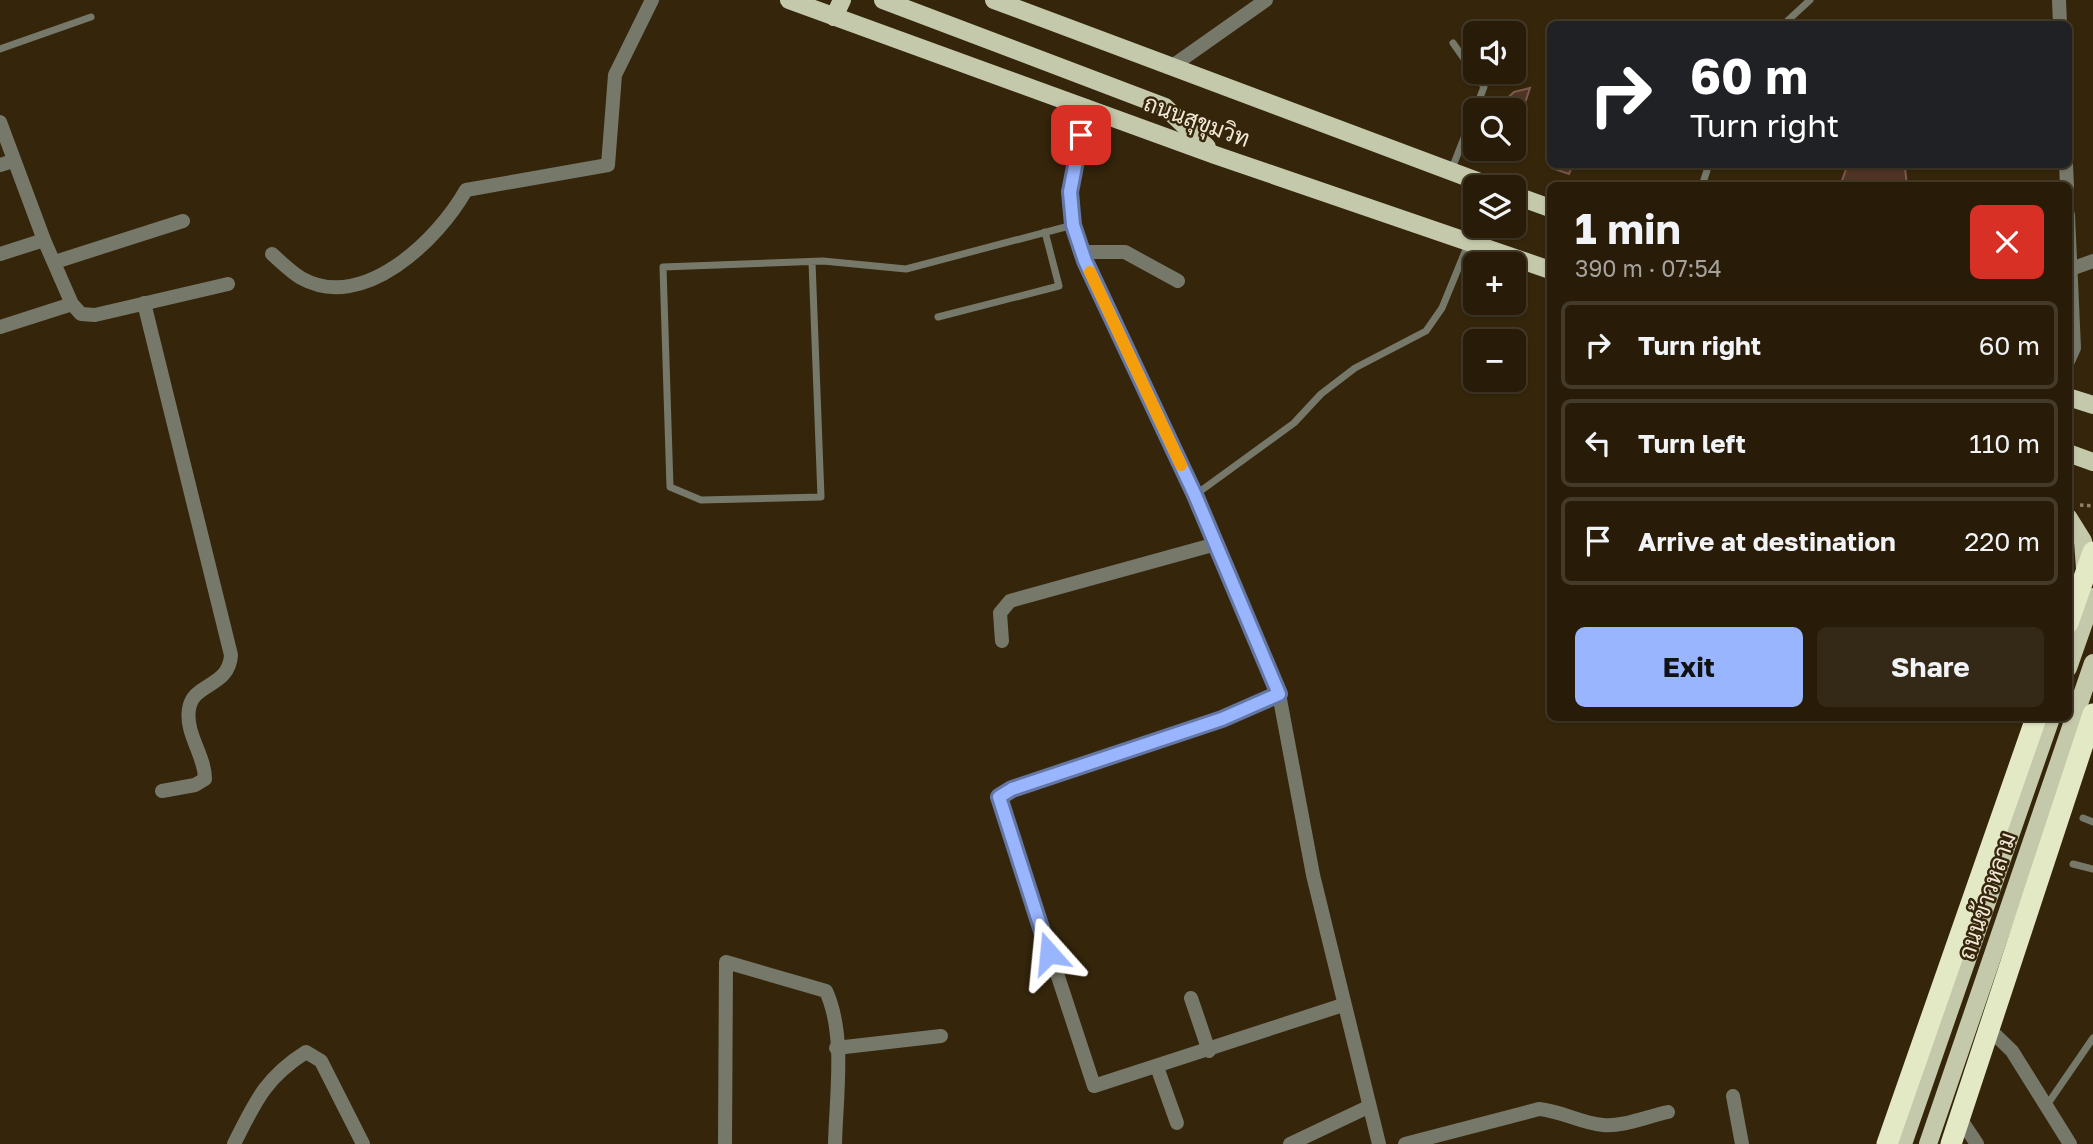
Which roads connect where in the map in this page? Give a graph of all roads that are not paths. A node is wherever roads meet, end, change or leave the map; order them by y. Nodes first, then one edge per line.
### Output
1 (652, 0) edge
2 (789, 0) edge
3 (842, 0) edge
4 (883, 0) edge
5 (993, 0) edge
6 (1266, 0) edge
7 (1810, 0) edge
8 (2059, 0) edge
9 (91, 17) dead end
10 (834, 17) junction
11 (1787, 21) edge
12 (2060, 21) edge
13 (1454, 43) dead end
14 (0, 49) edge
15 (1171, 67) junction
16 (1086, 106) junction
17 (0, 122) edge
18 (1215, 155) junction
19 (7, 163) edge
20 (1451, 172) junction
21 (1463, 176) edge
22 (1526, 199) edge
23 (1547, 207) edge
24 (184, 220) dead end
25 (1073, 225) junction
26 (1045, 232) junction
27 (44, 240) junction
28 (1469, 242) junction
29 (1082, 252) junction
30 (0, 254) edge
31 (272, 254) dead end
32 (2093, 261) edge
33 (55, 262) junction
34 (812, 262) junction
35 (1547, 269) edge
36 (2072, 269) edge
37 (1178, 281) dead end
38 (228, 284) dead end
39 (2072, 295) edge
40 (144, 303) junction
41 (72, 304) junction
42 (938, 317) dead end
43 (0, 327) edge
44 (2072, 352) edge
45 (2093, 395) edge
46 (2072, 396) edge
47 (2072, 397) edge
48 (2093, 405) edge
49 (2072, 454) edge
50 (2093, 462) edge
51 (1195, 495) junction
52 (2072, 523) edge
53 (1216, 544) junction
54 (2093, 552) edge
55 (2088, 590) edge
56 (2072, 616) edge
57 (1002, 641) dead end
58 (2072, 652) edge
59 (2093, 663) edge
60 (1279, 694) junction
61 (2093, 714) edge
62 (2035, 721) edge
63 (2050, 721) edge
64 (162, 791) dead end
65 (2083, 818) dead end
66 (2093, 822) edge
67 (2073, 863) dead end
68 (2093, 869) edge
69 (1191, 998) dead end
70 (1343, 1005) junction
71 (1987, 1027) junction
72 (941, 1036) dead end
73 (2093, 1038) edge
74 (836, 1048) junction
75 (1209, 1051) junction
76 (1157, 1068) junction
77 (1733, 1096) dead end
78 (2046, 1105) junction
79 (1368, 1107) junction
80 (1668, 1112) dead end
81 (1959, 1117) junction
82 (1177, 1123) dead end
83 (236, 1143) edge
84 (363, 1144) edge
85 (725, 1144) edge
86 (835, 1144) edge
87 (1290, 1144) edge
88 (1379, 1144) edge
89 (1405, 1144) edge
90 (1742, 1144) edge
91 (1887, 1144) edge
92 (1902, 1144) edge
93 (1928, 1144) edge
94 (1951, 1144) edge
95 (1977, 1144) edge
96 (2070, 1144) edge

1 - 31 street
2 - 10 main road, ถนนสุขุมวิท
3 - 10 main road
4 - 18 main road
5 - 15 main road, ถนนสุขุมวิท
6 - 15 street
7 - 11 lane
8 - 12 street
9 - 14 lane
10 - 16 main road, ถนนสุขุมวิท
13 - 20 lane
15 - 20 main road, ถนนสุขุมวิท
16 - 18 main road, ถนนสุขุมวิท
16 - 25 street
17 - 19 street
18 - 28 main road, ถนนสุขุมวิท
19 - 27 street
20 - 21 main road, ถนนสุขุมวิท
22 - 23 main road
24 - 33 street
25 - 26 lane
25 - 29 street
26 - 34 lane
26 - 42 lane
27 - 30 street
27 - 33 street
28 - 35 main road, ถนนสุขุมวิท
28 - 51 lane
29 - 37 street
29 - 51 street
32 - 36 street
33 - 41 street
34 - 34 lane
38 - 40 street
39 - 44 street
40 - 41 street
40 - 64 street
41 - 43 street
45 - 46 main road
47 - 48 main road
49 - 50 main road
51 - 53 street
52 - 55 main road
53 - 57 street
53 - 60 street
54 - 55 highway
55 - 56 highway
55 - 58 main road
59 - 93 main road, ถนนข้าวหลาม
60 - 70 street
60 - 76 street
61 - 71 highway
62 - 91 highway
63 - 92 main road, ถนนข้าวหลาม
65 - 66 lane
67 - 68 lane
69 - 75 street
70 - 75 street
70 - 79 street
71 - 78 street
71 - 81 highway
72 - 74 street
73 - 78 lane
74 - 85 street
74 - 86 street
75 - 76 street
76 - 82 street
77 - 90 street
78 - 96 street
79 - 87 street
79 - 88 street
80 - 89 street
81 - 94 highway
81 - 95 street
83 - 84 street

